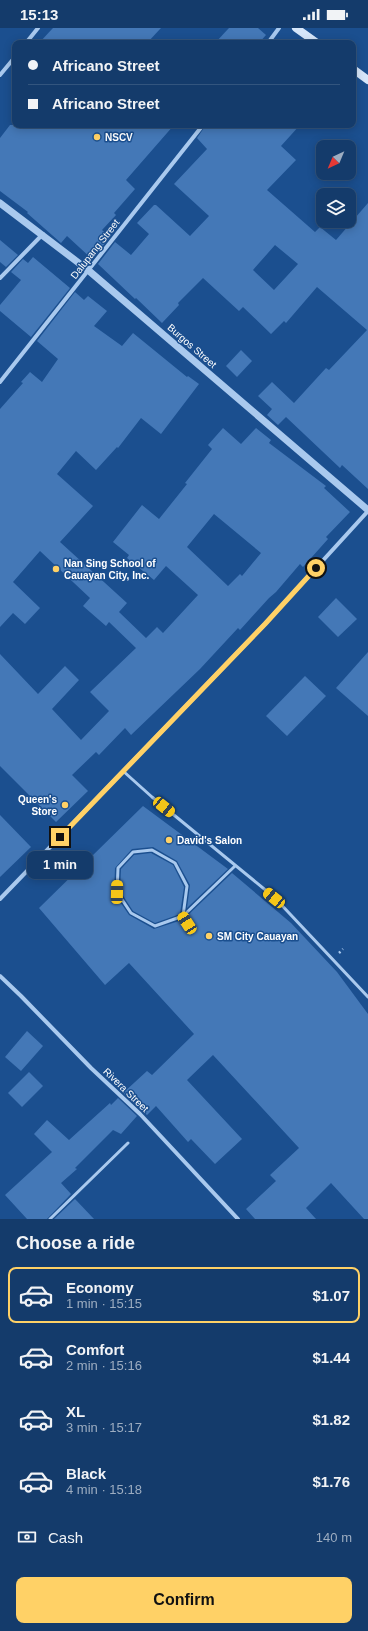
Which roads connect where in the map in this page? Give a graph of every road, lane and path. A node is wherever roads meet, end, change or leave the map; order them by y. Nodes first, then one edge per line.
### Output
1 (38, 28) edge
2 (279, 28) edge
3 (296, 28) edge
4 (28, 40) edge
5 (270, 40) edge
6 (313, 40) edge
7 (12, 61) edge
8 (356, 71) edge
9 (0, 75) edge
10 (368, 80) edge
11 (201, 128) edge
12 (0, 203) edge
13 (43, 234) junction
14 (88, 270) junction
15 (0, 278) edge
16 (0, 382) edge
17 (368, 510) edge
18 (123, 771) junction
19 (235, 866) junction
20 (0, 899) edge
21 (183, 916) junction
22 (192, 930) dead end
23 (0, 976) edge
24 (368, 997) edge
25 (128, 1143) dead end
26 (50, 1219) edge
27 (238, 1219) edge

1 - 4 street
2 - 5 street
3 - 6 main road
7 - 9 street
8 - 10 main road
11 - 14 street, Dalupang Street
12 - 13 street, Burgos Street
13 - 14 street, Burgos Street
13 - 15 street
14 - 16 street, Dalupang Street
14 - 17 street, Burgos Street
17 - 18 street
18 - 19 lane
18 - 20 street
19 - 21 lane
19 - 24 lane
21 - 21 lane
21 - 22 lane
23 - 27 street, Rivera Street
25 - 26 lane

